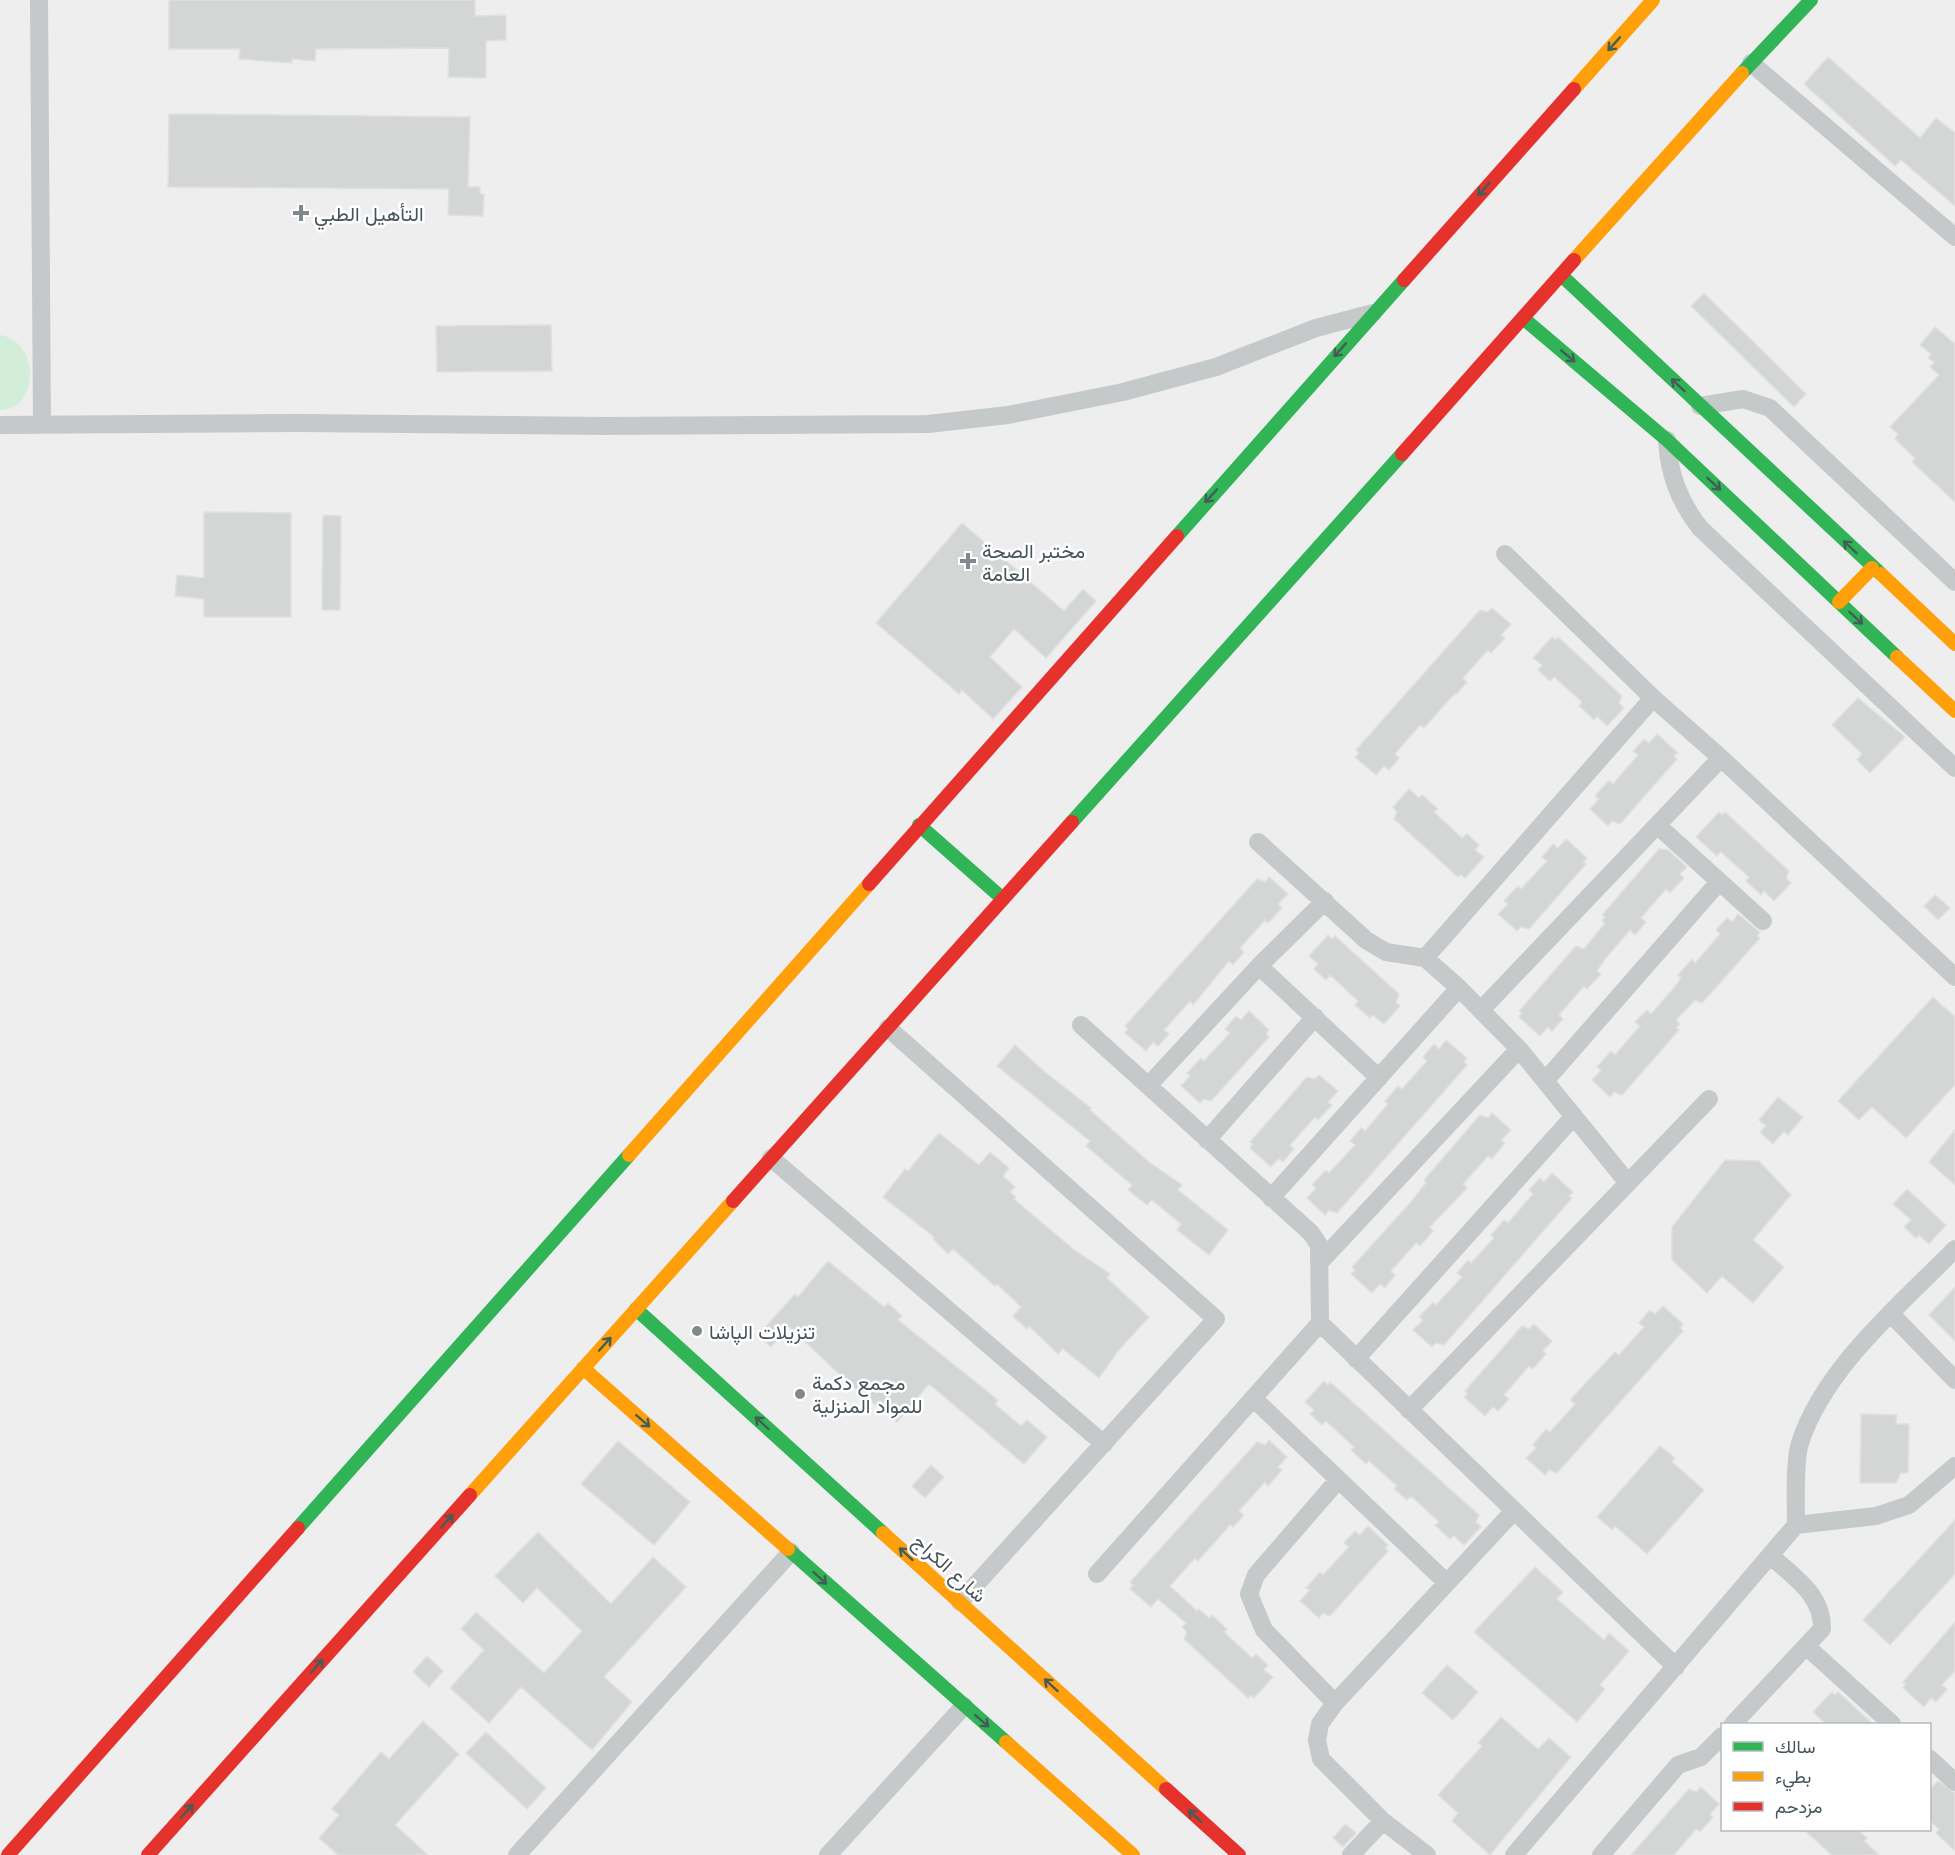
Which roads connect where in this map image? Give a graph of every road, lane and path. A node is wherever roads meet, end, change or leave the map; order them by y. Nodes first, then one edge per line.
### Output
1 (39, 0) edge
2 (1653, 0) edge
3 (1811, 0) edge
4 (1751, 63) junction
5 (1955, 237) edge
6 (1561, 275) junction
7 (1373, 313) junction
8 (1523, 318) junction
9 (1700, 406) junction
10 (0, 425) edge
11 (42, 425) junction
12 (1667, 440) junction
13 (1505, 554) dead end
14 (1872, 568) junction
15 (1955, 582) edge
16 (1839, 602) junction
17 (1955, 644) edge
18 (1653, 698) junction
19 (1955, 711) edge
20 (1721, 758) junction
21 (1955, 768) edge
22 (919, 825) junction
23 (1657, 825) junction
24 (1258, 842) dead end
25 (1719, 882) junction
26 (1003, 899) junction
27 (1325, 901) junction
28 (1763, 921) dead end
29 (1425, 958) junction
30 (1259, 966) junction
31 (1955, 977) edge
32 (1459, 988) junction
33 (1481, 1010) junction
34 (1315, 1017) junction
35 (1081, 1024) dead end
36 (888, 1028) junction
37 (1519, 1049) junction
38 (1378, 1077) junction
39 (1545, 1081) junction
40 (1148, 1086) junction
41 (1709, 1099) dead end
42 (1574, 1116) junction
43 (1207, 1140) junction
44 (771, 1158) junction
45 (1628, 1183) junction
46 (1271, 1198) junction
47 (1955, 1249) edge
48 (1319, 1263) junction
49 (636, 1309) junction
50 (1891, 1314) junction
51 (1320, 1323) junction
52 (1356, 1359) junction
53 (583, 1368) junction
54 (1955, 1380) edge
55 (1253, 1398) junction
56 (1409, 1410) junction
57 (1104, 1444) junction
58 (1955, 1466) edge
59 (1338, 1480) junction
60 (1513, 1512) junction
61 (1796, 1525) junction
62 (791, 1552) junction
63 (1770, 1555) junction
64 (1097, 1574) dead end
65 (1447, 1583) junction
66 (960, 1602) junction
67 (1806, 1646) junction
68 (1676, 1667) junction
69 (1335, 1703) junction
70 (964, 1706) junction
71 (1735, 1723) edge
72 (1890, 1723) edge
73 (1721, 1737) edge
74 (1931, 1761) edge
75 (1955, 1782) edge
76 (1383, 1821) junction
77 (8, 1855) edge
78 (148, 1855) edge
79 (516, 1855) edge
80 (828, 1855) edge
81 (1133, 1855) edge
82 (1239, 1855) edge
83 (1351, 1855) edge
84 (1427, 1855) edge
85 (1514, 1855) edge
86 (1601, 1855) edge

1 - 11 street
2 -> 7 street
3 - 4 street
4 - 5 street
4 - 6 street
6 - 8 street
9 -> 6 street
7 - 11 street
7 -> 22 street
8 -> 12 street
8 - 26 street
14 -> 9 street
9 - 15 street
10 - 11 street
12 -> 16 street
12 - 21 street
13 - 18 street
14 - 16 street
14 - 17 street
16 -> 19 street
18 - 20 street
18 - 29 street
20 - 23 street
20 - 31 street
22 - 26 street
22 - 77 street
23 - 25 street
23 - 33 street
24 - 27 street
25 - 28 street
25 - 39 street
26 - 36 street
27 - 29 street
27 - 30 street
29 - 32 street
30 - 34 street
30 - 40 street
32 - 33 street
32 - 38 street
33 - 37 street
34 - 38 street
34 - 43 street
35 - 40 street
36 - 44 street
36 - 57 street
37 - 39 street
37 - 48 street
38 - 46 street
39 - 42 street
40 - 43 street
41 - 45 street
42 - 45 street
42 - 52 street
43 - 46 street
44 - 49 street
44 - 57 street
45 - 56 street
46 - 48 street
47 - 50 street
48 - 51 street
53 -> 49 street
66 -> 49 street, شارع الكراج
50 - 54 street
50 - 61 street
51 - 52 street
51 - 55 street
52 - 56 street
53 -> 62 street
78 -> 53 street
55 - 59 street
55 - 64 street
56 - 60 street
57 - 66 street
58 - 61 street
59 - 65 street
59 - 69 street
60 - 65 street
60 - 68 street
61 - 63 street
62 -> 70 street
62 - 79 street
63 - 67 street
63 - 68 street
65 - 69 street
82 -> 66 street, شارع الكراج
67 - 71 street
67 - 72 street
68 - 85 street
69 - 76 street
70 - 80 street
70 -> 81 street
73 - 86 street
74 - 75 street
76 - 83 street
76 - 84 street

